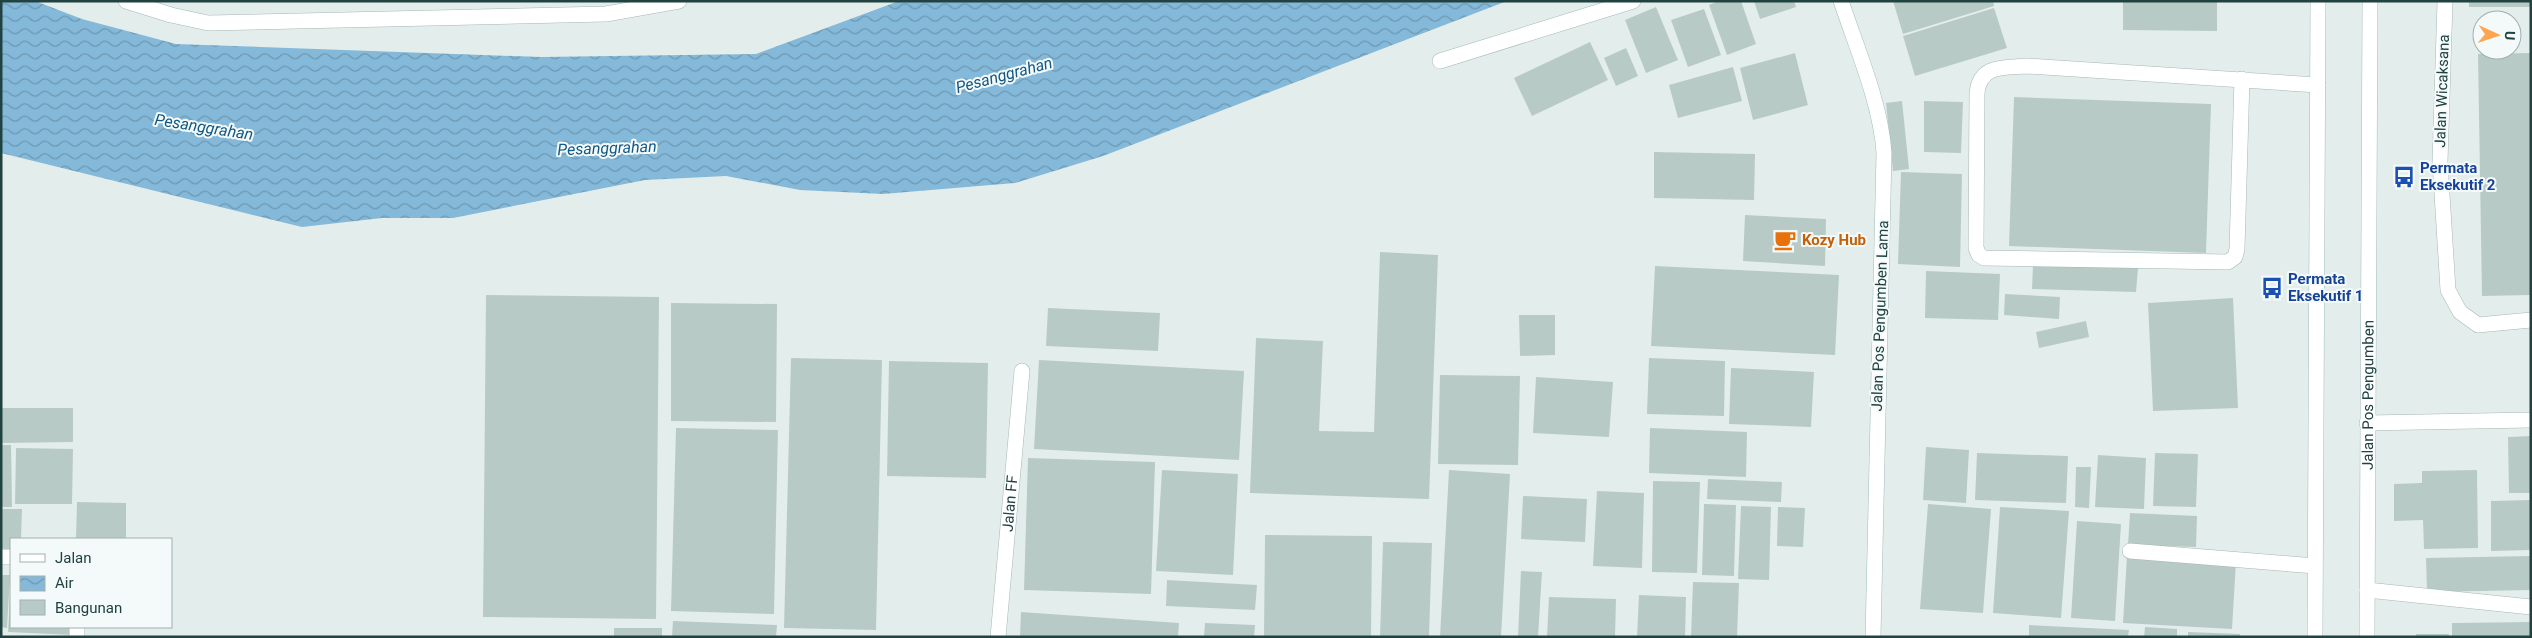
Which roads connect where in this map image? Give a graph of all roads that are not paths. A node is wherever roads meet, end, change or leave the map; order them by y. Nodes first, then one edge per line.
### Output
1 (126, 1) edge
2 (680, 1) edge
3 (1633, 1) edge
4 (1842, 1) edge
5 (2318, 1) edge
6 (2370, 1) edge
7 (2445, 1) edge
8 (1440, 61) dead end
9 (2242, 79) junction
10 (2318, 85) junction
11 (2531, 320) edge
12 (1022, 371) dead end
13 (2531, 420) edge
14 (2367, 423) junction
15 (2130, 551) dead end
16 (2315, 566) junction
17 (2367, 590) junction
18 (2531, 607) edge
19 (998, 637) edge
20 (1872, 637) edge
21 (2315, 637) edge
22 (2367, 637) edge

1 - 2 street
3 - 8 street
4 - 20 street, Jalan Pos Pengumben Lama
5 - 10 street
6 - 14 street, Jalan Pos Pengumben
7 - 11 street, Jalan Wicaksana
9 - 9 street
9 - 10 street
10 - 16 street
12 - 19 street, Jalan FF
13 - 14 street
14 - 17 street, Jalan Pos Pengumben
15 - 16 street
16 - 21 street
17 - 18 street
17 - 22 street, Jalan Pos Pengumben

